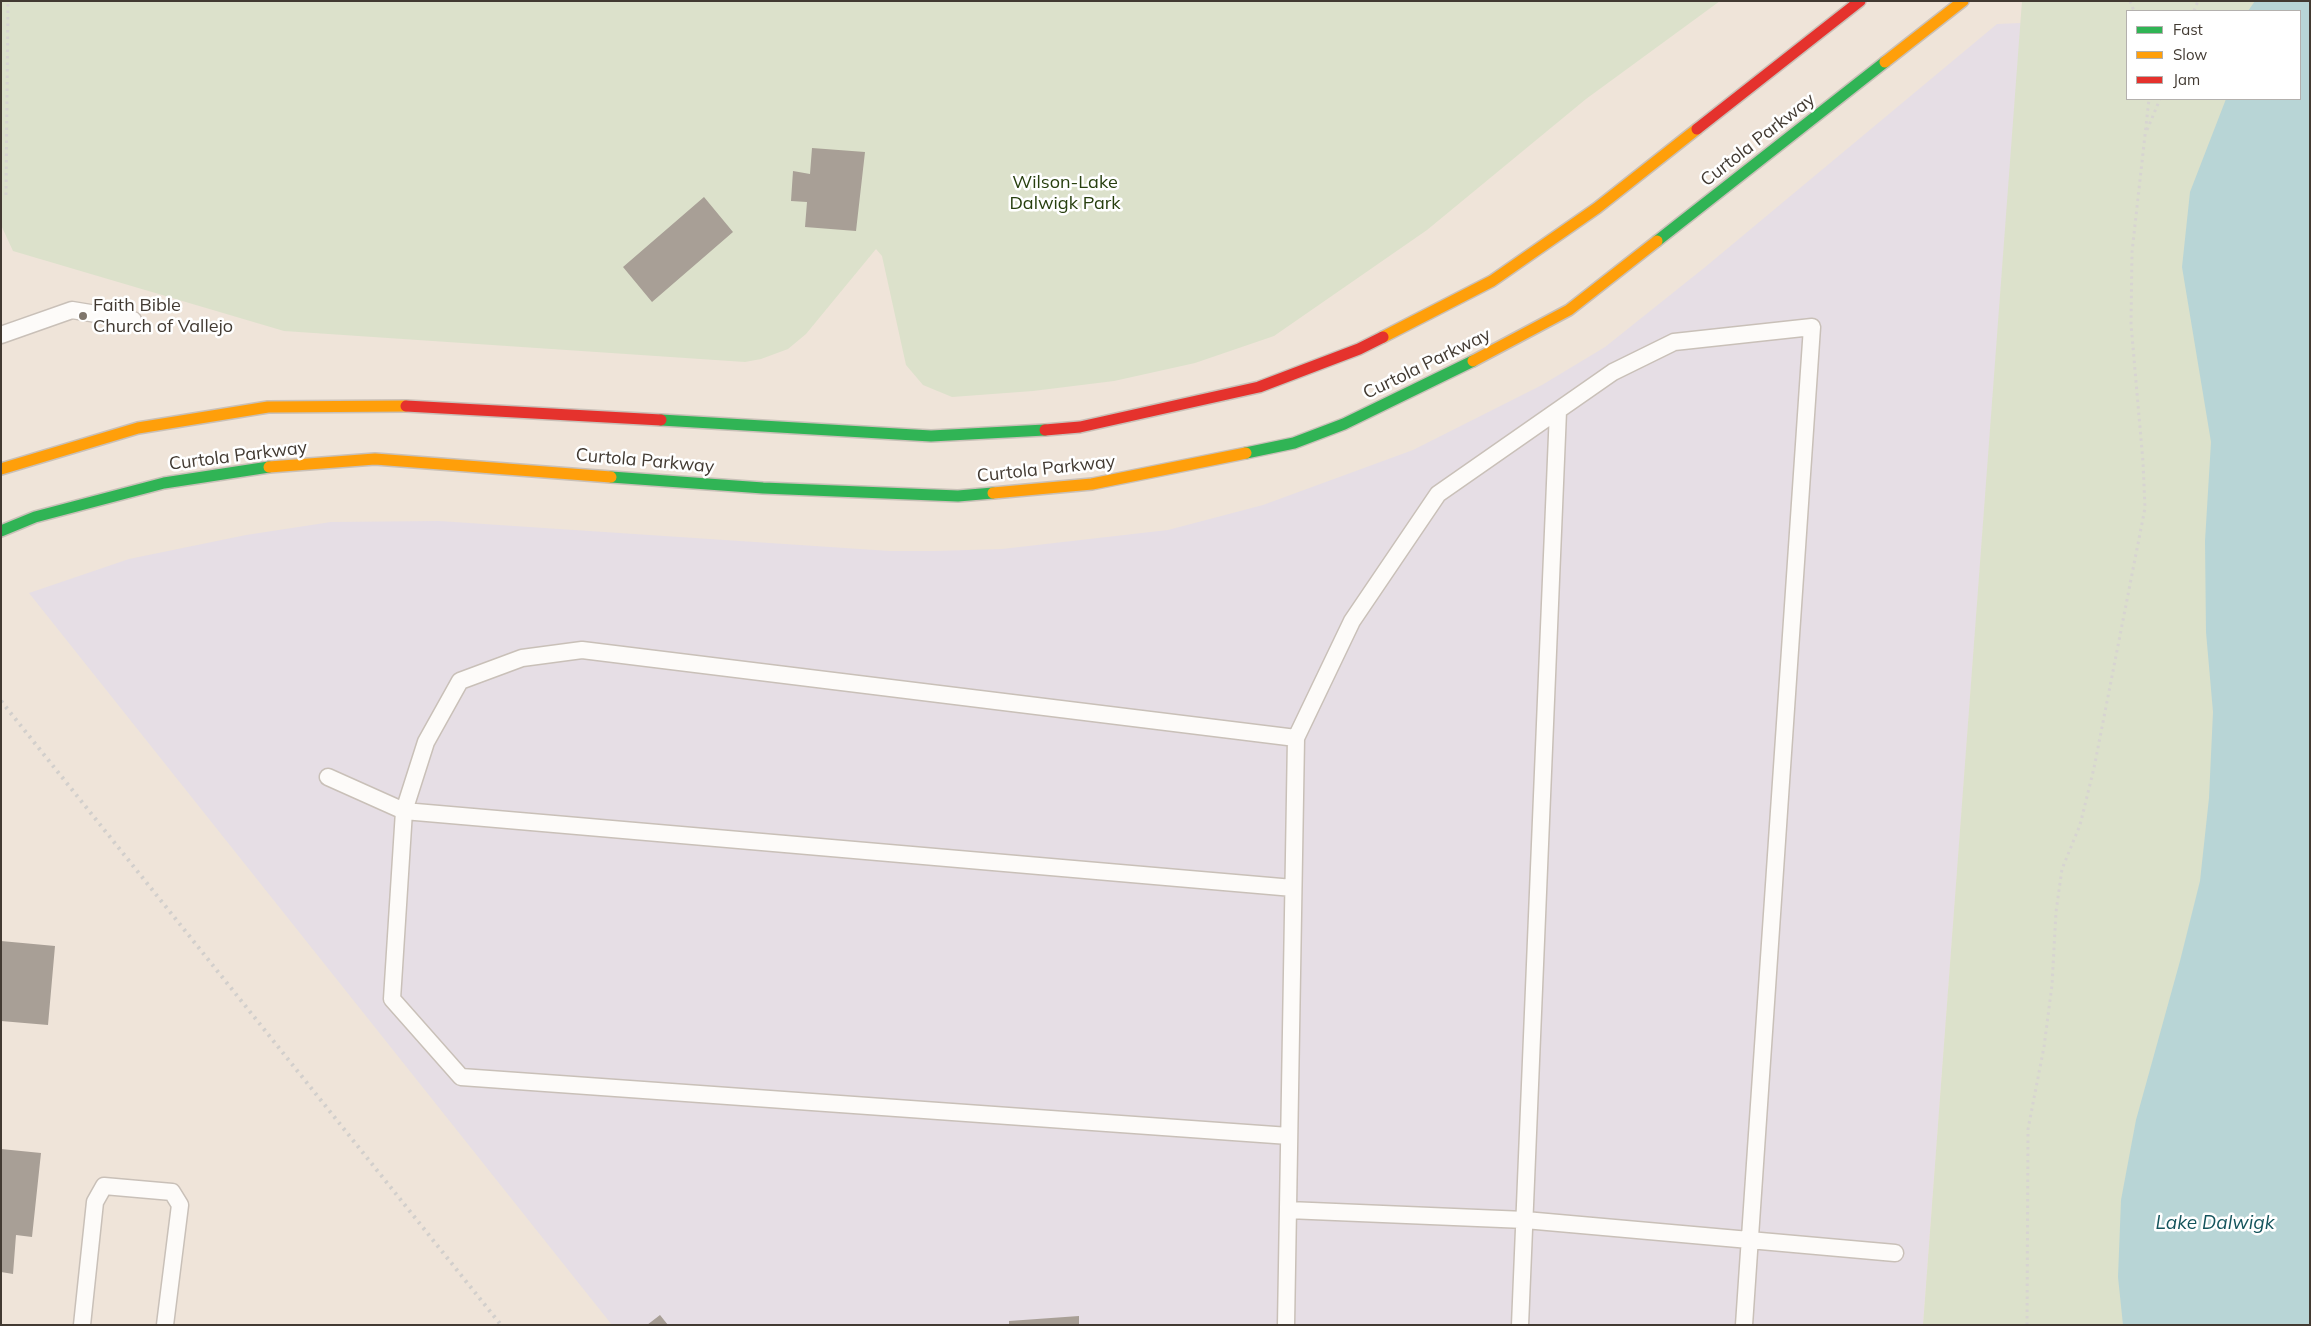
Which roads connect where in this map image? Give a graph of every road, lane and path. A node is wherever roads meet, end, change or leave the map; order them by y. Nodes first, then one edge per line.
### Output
1 (8, 1) edge
2 (1860, 1) edge
3 (1963, 1) edge
4 (2149, 100) edge
5 (2160, 100) edge
6 (2145, 136) junction
7 (6, 195) dead end
8 (133, 320) dead end
9 (1, 335) edge
10 (1558, 411) junction
11 (1, 469) edge
12 (1, 531) edge
13 (1296, 738) junction
14 (328, 777) dead end
15 (404, 810) junction
16 (1293, 888) junction
17 (1289, 1136) junction
18 (1288, 1210) junction
19 (1525, 1220) junction
20 (1750, 1240) junction
21 (1895, 1252) dead end
22 (82, 1325) edge
23 (165, 1325) edge
24 (1286, 1325) edge
25 (1520, 1325) edge
26 (1744, 1325) edge
27 (2027, 1325) edge

1 - 7 path
2 - 11 main road
3 - 12 main road, Curtola Parkway
4 - 6 path
5 - 6 path
6 - 27 path
8 - 9 lane
10 - 13 lane
10 - 19 lane
10 - 20 lane
13 - 15 lane
13 - 16 lane
14 - 15 lane
15 - 16 lane
15 - 17 lane
16 - 17 lane
17 - 18 lane
18 - 19 lane
18 - 24 lane
19 - 20 lane
19 - 25 lane
20 - 21 lane
20 - 26 lane
22 - 23 lane

